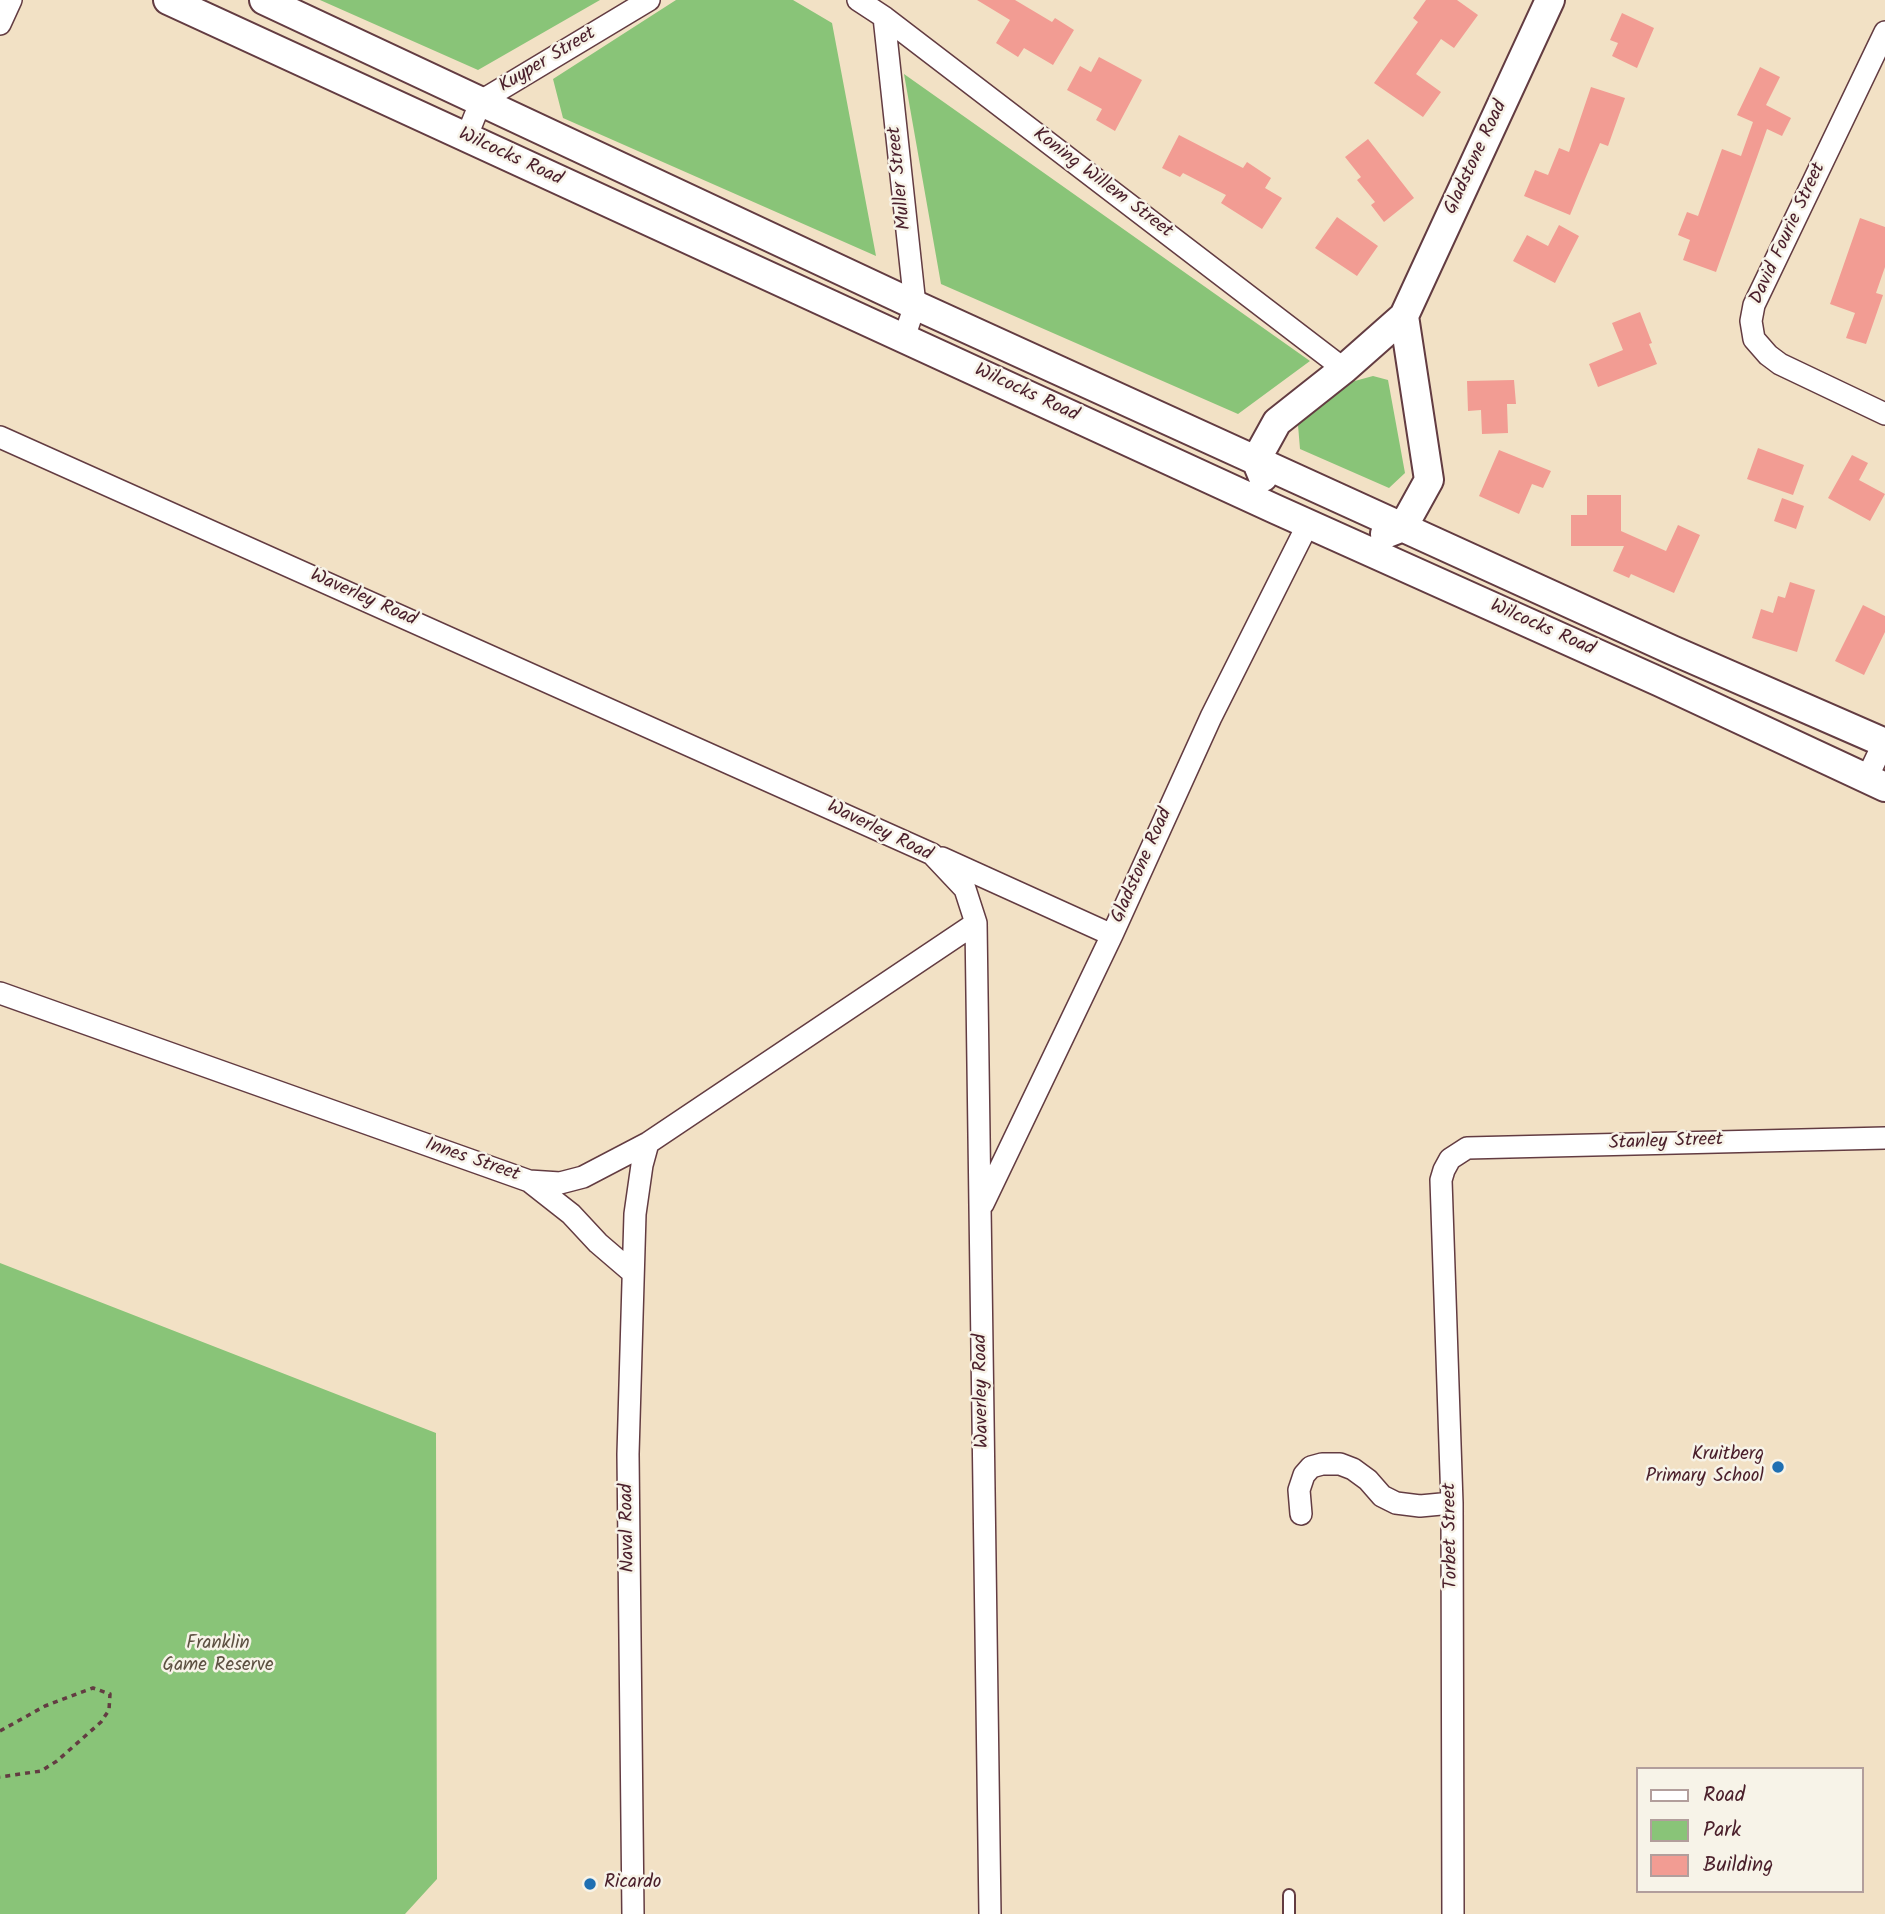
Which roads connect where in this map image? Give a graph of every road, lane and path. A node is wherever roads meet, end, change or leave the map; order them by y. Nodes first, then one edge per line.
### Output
1 (11, 0) edge
2 (168, 0) edge
3 (264, 0) edge
4 (649, 0) edge
5 (858, 0) edge
6 (1550, 0) edge
7 (884, 17) junction
8 (0, 23) edge
9 (1885, 32) edge
10 (481, 101) junction
11 (466, 138) junction
12 (915, 304) junction
13 (1404, 316) junction
14 (904, 338) junction
15 (1344, 369) junction
16 (1885, 414) edge
17 (0, 437) edge
18 (1256, 460) junction
19 (1275, 509) junction
20 (1308, 524) junction
21 (1403, 527) junction
22 (1356, 545) junction
23 (1672, 650) junction
24 (1660, 682) junction
25 (1884, 742) edge
26 (1876, 782) edge
27 (932, 854) junction
28 (976, 923) junction
29 (1112, 935) junction
30 (0, 993) edge
31 (1884, 1135) edge
32 (648, 1143) junction
33 (1450, 1159) joint
34 (529, 1181) junction
35 (981, 1209) junction
36 (633, 1273) junction
37 (1452, 1503) junction
38 (1301, 1514) dead end
39 (0, 1731) edge
40 (0, 1777) edge
41 (1289, 1895) dead end
42 (633, 1914) edge
43 (990, 1914) edge
44 (1289, 1914) edge
45 (1453, 1914) edge

1 - 8 street
2 - 11 street, Wilcocks Road
3 - 10 street, Wilcocks Road
4 - 10 street, Kuyper Street
5 - 7 street, Koning Willem Street
6 - 13 street, Gladstone Road
7 - 12 street, Muller Street
7 - 15 street, Koning Willem Street
9 - 16 street, David Fourie Street
10 - 11 street, Kuyper Street
10 - 12 street, Wilcocks Road
11 - 14 street, Wilcocks Road
12 - 14 street, Muller Street
12 - 18 street, Wilcocks Road
13 - 15 street, Gladstone Road
13 - 21 street
14 - 19 street, Wilcocks Road
15 - 18 street, Gladstone Road
17 - 27 street, Waverley Road
18 - 19 street
18 - 21 street, Wilcocks Road
19 - 20 street, Wilcocks Road
20 - 22 street, Wilcocks Road
20 - 29 street, Gladstone Road
21 - 22 street
21 - 23 street, Wilcocks Road
22 - 24 street, Wilcocks Road
23 - 24 street
23 - 25 street, Wilcocks Road
24 - 26 street, Wilcocks Road
25 - 26 street
27 - 28 street, Waverley Road
27 - 29 street
28 - 32 street, Innes Street
28 - 35 street, Waverley Road
29 - 35 street, Gladstone Road
30 - 34 street, Innes Street
31 - 33 street, Stanley Street
32 - 34 street, Innes Street
32 - 36 street, Naval Road
33 - 37 street, Torbet Street
34 - 36 street
35 - 43 street, Waverley Road
36 - 42 street, Naval Road
37 - 38 street
37 - 45 street, Torbet Street
39 - 40 path
41 - 44 lane

